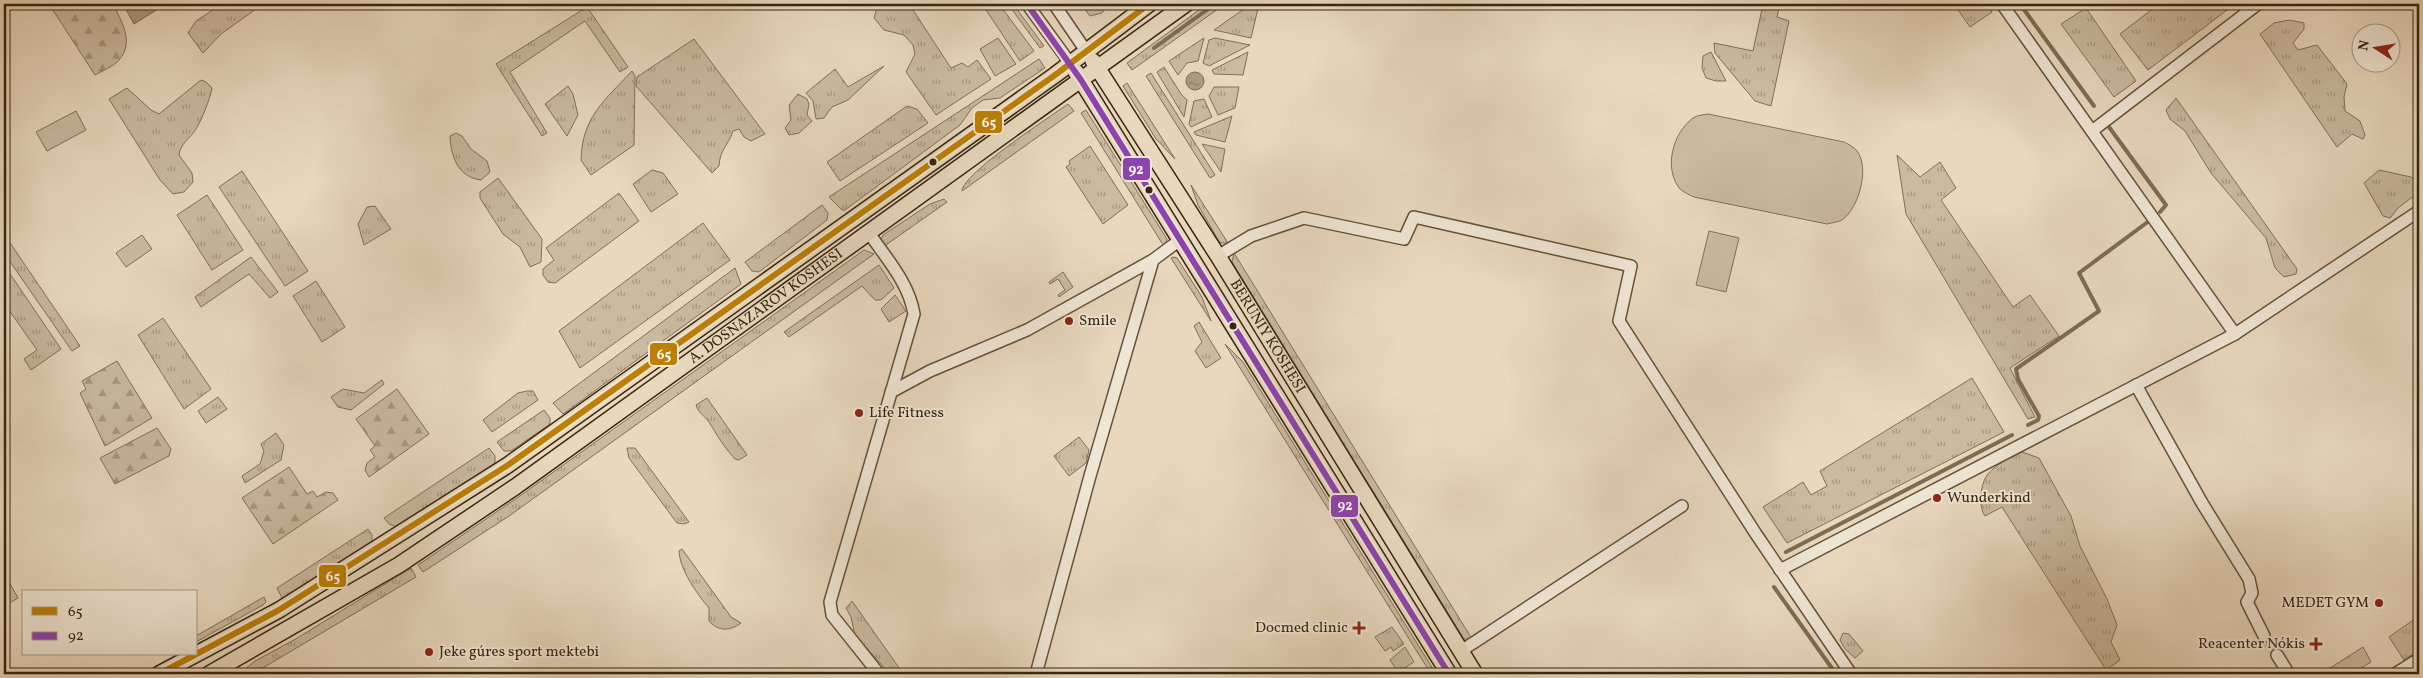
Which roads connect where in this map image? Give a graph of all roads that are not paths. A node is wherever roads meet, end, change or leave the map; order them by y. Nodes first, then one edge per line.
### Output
1 (1028, 4) edge
2 (1054, 4) edge
3 (1149, 4) edge
4 (1186, 4) edge
5 (2002, 4) edge
6 (2258, 4) edge
7 (1065, 20) junction
8 (1114, 30) junction
9 (1048, 32) junction
10 (1128, 46) junction
11 (1086, 51) junction
12 (1070, 63) junction
13 (1098, 68) junction
14 (1048, 80) junction
15 (1082, 80) junction
16 (1115, 92) junction
17 (1059, 97) junction
18 (1096, 105) junction
19 (2092, 131) junction
20 (2419, 211) edge
21 (869, 233) junction
22 (1180, 240) junction
23 (1218, 256) junction
24 (1153, 260) junction
25 (2235, 334) junction
26 (2136, 385) junction
27 (891, 392) junction
28 (1682, 506) dead end
29 (1780, 570) junction
30 (1417, 581) junction
31 (1398, 592) junction
32 (2264, 636) tunnel mouth
33 (1461, 651) junction
34 (198, 654) edge
35 (2277, 655) tunnel mouth
36 (194, 656) edge
37 (2419, 658) edge
38 (160, 674) edge
39 (209, 674) edge
40 (879, 674) edge
41 (1036, 674) edge
42 (1449, 674) edge
43 (1475, 674) edge
44 (1851, 674) edge
45 (2290, 674) edge
46 (2395, 674) edge

1 - 9 street, BERUNIY KÓSHESI
2 - 7 street, BERUNIY KÓSHESI
3 - 8 main road, A. DOSNAZAROV KÓSHESI
4 - 10 main road, A. DOSNAZAROV KÓSHESI
5 - 19 street
6 - 19 street
7 - 9 street
7 - 11 street, BERUNIY KÓSHESI
8 - 10 main road
8 - 11 main road, A. DOSNAZAROV KÓSHESI
9 - 12 street, BERUNIY KÓSHESI
10 - 13 main road, A. DOSNAZAROV KÓSHESI
11 - 12 main road, A. DOSNAZAROV KÓSHESI
11 - 13 main road, BERUNIY KÓSHESI
12 - 14 main road, A. DOSNAZAROV KÓSHESI
12 - 15 main road, BERUNIY KÓSHESI
13 - 15 main road, A. DOSNAZAROV KÓSHESI
13 - 16 main road, BERUNIY KÓSHESI
14 - 17 main road
14 - 34 main road, A. DOSNAZAROV KÓSHESI
15 - 17 main road, A. DOSNAZAROV KÓSHESI
15 - 18 main road, BERUNIY KÓSHESI
16 - 18 main road
16 - 23 main road, BERUNIY KÓSHESI
17 - 21 main road, A. DOSNAZAROV KÓSHESI
18 - 22 main road, BERUNIY KÓSHESI
19 - 25 street
20 - 25 street
21 - 27 street
21 - 39 main road, A. DOSNAZAROV KÓSHESI
22 - 24 street
22 - 31 main road, BERUNIY KÓSHESI
23 - 29 street
23 - 30 main road, BERUNIY KÓSHESI
24 - 27 street
24 - 41 street
25 - 26 street
26 - 29 street
26 - 32 street
27 - 40 street
28 - 33 street
29 - 44 street
30 - 31 main road
30 - 33 main road, BERUNIY KÓSHESI
31 - 42 main road, BERUNIY KÓSHESI
33 - 43 main road, BERUNIY KÓSHESI
35 - 45 street
36 - 38 main road, A. DOSNAZAROV KÓSHESI
37 - 46 street

